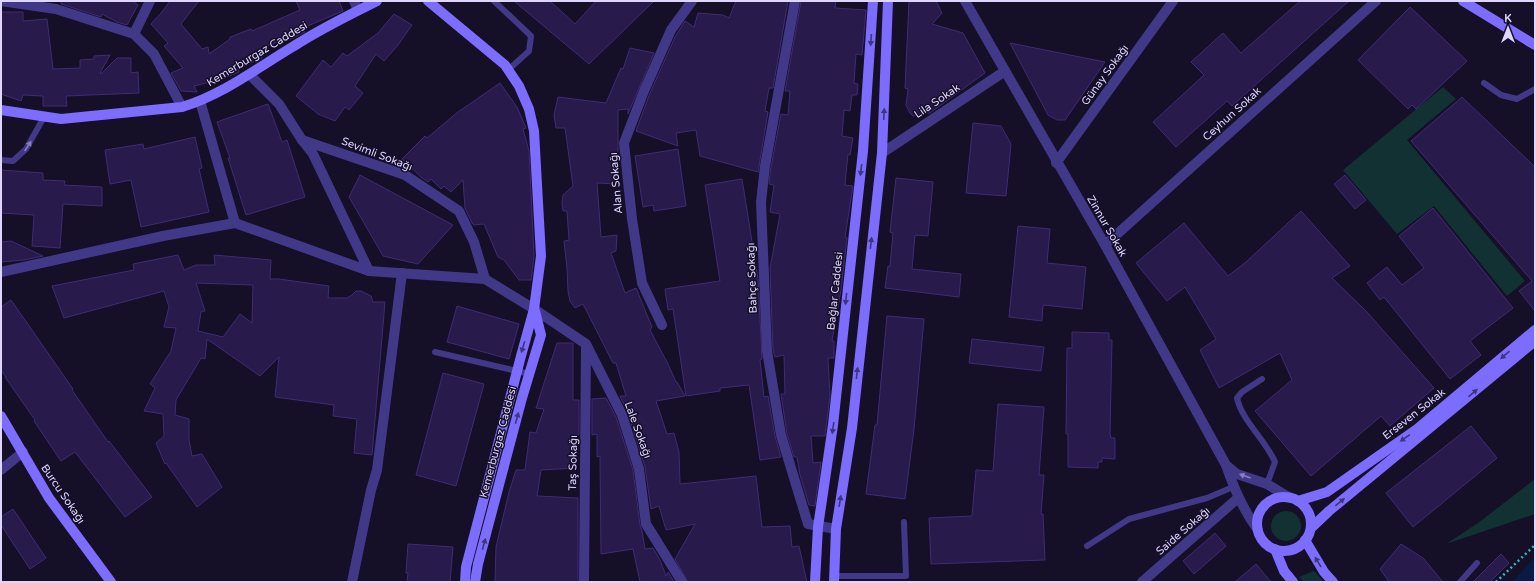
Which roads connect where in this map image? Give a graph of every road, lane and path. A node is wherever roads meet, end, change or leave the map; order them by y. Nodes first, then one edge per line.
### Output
1 (150, 1) edge
2 (377, 1) edge
3 (428, 1) edge
4 (494, 1) edge
5 (692, 1) edge
6 (795, 1) edge
7 (873, 1) edge
8 (888, 1) edge
9 (965, 1) edge
10 (1173, 1) edge
11 (1376, 1) edge
12 (1463, 1) edge
13 (1, 2) edge
14 (54, 5) edge
15 (356, 6) edge
16 (134, 34) junction
17 (1535, 45) edge
18 (508, 70) junction
19 (1005, 70) junction
20 (250, 75) junction
21 (1484, 83) dead end
22 (1535, 90) edge
23 (200, 102) junction
24 (182, 107) junction
25 (1, 110) edge
26 (44, 117) junction
27 (302, 140) junction
28 (882, 153) junction
29 (1, 160) edge
30 (1056, 163) junction
31 (235, 223) junction
32 (1104, 245) junction
33 (369, 271) junction
34 (1, 272) edge
35 (402, 273) junction
36 (485, 279) junction
37 (534, 309) junction
38 (662, 325) dead end
39 (1535, 330) edge
40 (1535, 342) edge
41 (586, 344) junction
42 (435, 352) dead end
43 (517, 370) junction
44 (530, 374) junction
45 (1262, 379) dead end
46 (1, 416) edge
47 (22, 452) junction
48 (1226, 465) junction
49 (1, 470) edge
50 (1267, 484) junction
51 (1233, 487) junction
52 (1238, 498) junction
53 (1294, 499) junction
54 (904, 522) dead end
55 (818, 527) junction
56 (1311, 528) junction
57 (836, 529) junction
58 (1258, 530) junction
59 (1305, 540) junction
60 (1535, 545) edge
61 (1087, 546) dead end
62 (1275, 549) junction
63 (1477, 563) dead end
64 (834, 579) edge
65 (906, 579) edge
66 (111, 582) edge
67 (352, 582) edge
68 (465, 582) edge
69 (475, 582) edge
70 (584, 582) edge
71 (682, 582) edge
72 (815, 582) edge
73 (1142, 582) edge
74 (1293, 582) edge
75 (1333, 582) edge
76 (1460, 582) edge
77 (1496, 582) edge

1 - 16 street
2 - 15 street, Kemerburgaz Caddesi
3 - 18 street, Kemerburgaz Caddesi
4 - 18 lane
5 - 38 street, Alan Sokağı
6 - 55 street, Bahçe Sokağı
7 -> 55 street, Bağlar Caddesi
28 -> 8 street
9 - 19 street, Zinnur Sokak
10 - 30 street, Günay Sokağı
11 - 32 street, Ceyhun Sokak
12 - 17 street
13 - 14 street
14 - 16 street
15 - 20 street, Kemerburgaz Caddesi
16 - 24 street
18 - 37 street, Kemerburgaz Caddesi
19 - 28 street, Lila Sokak
19 - 30 street, Zinnur Sokak
20 - 23 street, Kemerburgaz Caddesi
20 - 27 street
21 - 22 lane
23 - 24 street, Kemerburgaz Caddesi
23 - 31 street
24 - 26 street, Kemerburgaz Caddesi
25 - 26 street, Kemerburgaz Caddesi
29 -> 26 lane
27 - 33 street
27 - 36 street, Sevimli Sokağı
57 -> 28 street
30 - 32 street, Zinnur Sokak
31 - 33 street
31 - 34 street
32 - 48 street, Zinnur Sokak
33 - 35 street
35 - 36 street
35 - 67 street
36 - 37 street
37 - 41 street, Lale Sokağı
37 -> 43 street, Kemerburgaz Caddesi
37 - 44 street, Kemerburgaz Caddesi
39 -> 53 street, Erseven Sokak
56 -> 40 street, Erseven Sokak
41 - 70 street, Taş Sokağı
41 - 71 street, Lale Sokağı
42 - 43 lane
43 - 44 lane
43 - 68 street, Kemerburgaz Caddesi
69 -> 44 street, Kemerburgaz Caddesi
45 - 50 lane
46 - 47 street, Burcu Sokağı
47 - 49 street
47 - 66 street, Burcu Sokağı
50 -> 48 street
48 - 51 street, Zinnur Sokak
50 - 53 street
51 - 52 street, Zinnur Sokak
51 - 61 lane
52 - 58 street, Zinnur Sokak
52 - 73 street, Saide Sokağı
53 - 56 street
53 - 58 street
54 - 65 lane
55 - 57 street
55 - 72 street, Bağlar Caddesi
56 - 59 street
57 - 64 street
58 - 62 street
59 - 62 street
75 -> 59 street
60 - 77 path
62 - 74 street
63 - 76 lane
64 - 65 lane

